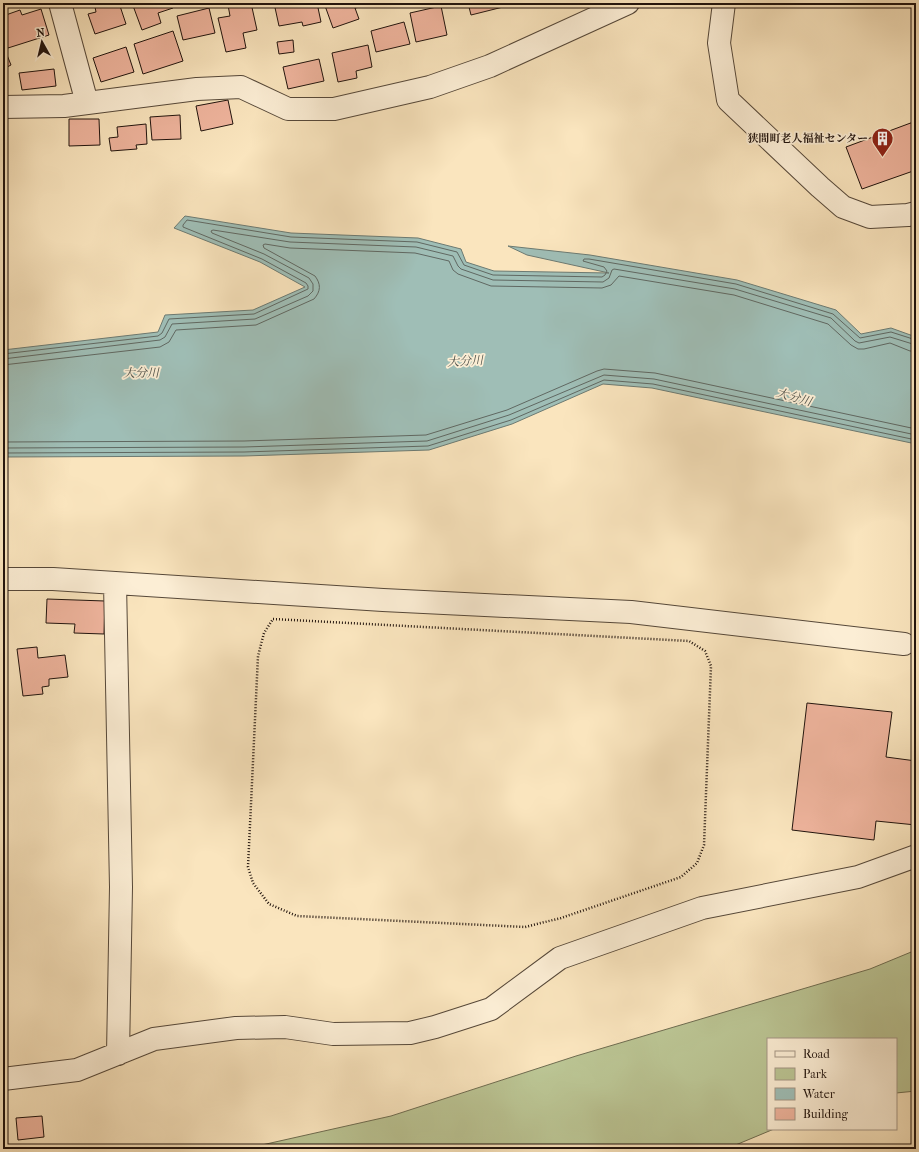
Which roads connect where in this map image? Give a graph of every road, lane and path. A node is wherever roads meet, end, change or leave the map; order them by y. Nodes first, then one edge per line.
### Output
1 (60, 3) edge
2 (628, 3) edge
3 (724, 3) edge
4 (87, 103) junction
5 (3, 107) edge
6 (916, 213) edge
7 (3, 579) edge
8 (114, 583) junction
9 (273, 619) joint
10 (904, 644) dead end
11 (916, 856) edge
12 (118, 1054) junction
13 (3, 1079) edge

1 - 4 street
2 - 4 street
3 - 6 street
4 - 5 street
7 - 8 street
8 - 10 street
8 - 12 street
9 - 9 path
11 - 12 street
12 - 13 street

